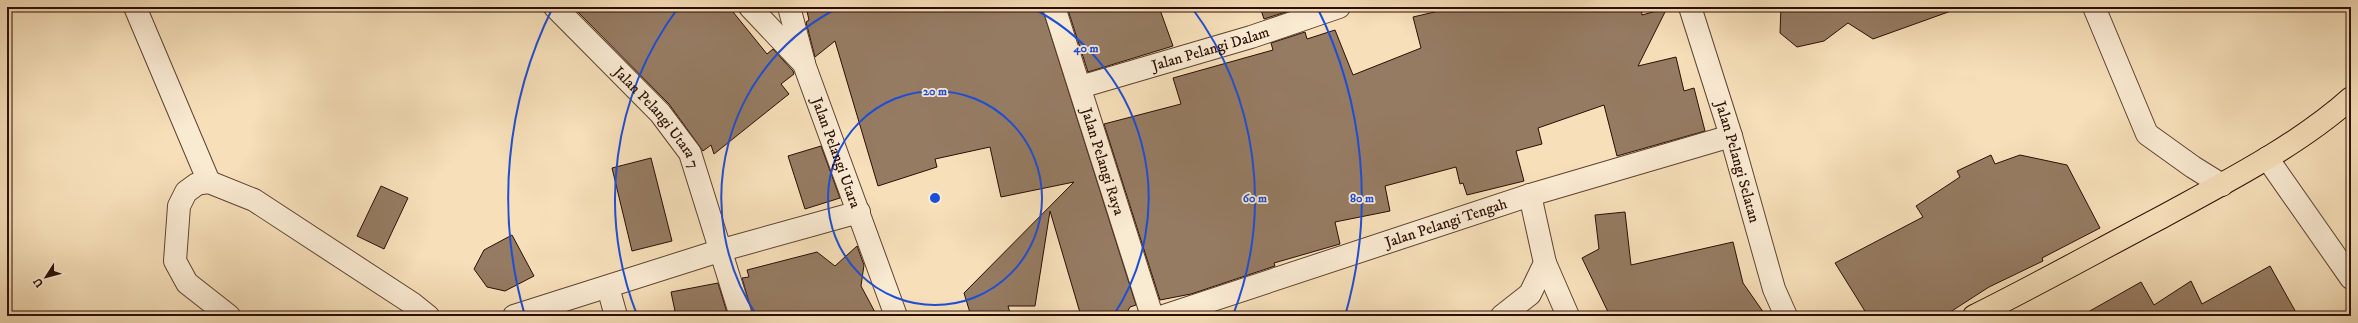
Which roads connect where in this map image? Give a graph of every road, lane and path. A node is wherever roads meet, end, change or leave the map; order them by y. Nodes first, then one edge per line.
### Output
1 (135, 7) edge
2 (555, 7) edge
3 (750, 7) edge
4 (789, 7) edge
5 (1054, 7) edge
6 (1339, 7) edge
7 (1690, 7) edge
8 (2094, 7) edge
9 (804, 64) junction
10 (1080, 87) junction
11 (2351, 98) edge
12 (1731, 136) junction
13 (2267, 158) junction
14 (209, 182) junction
15 (2222, 184) junction
16 (1530, 196) junction
17 (859, 212) junction
18 (722, 250) junction
19 (1544, 263) junction
20 (2351, 278) edge
21 (608, 287) junction
22 (1506, 315) edge
23 (229, 316) edge
24 (428, 316) edge
25 (514, 316) edge
26 (616, 316) edge
27 (741, 316) edge
28 (896, 316) edge
29 (1152, 316) edge
30 (1164, 316) edge
31 (1568, 316) edge
32 (1786, 316) edge
33 (1974, 316) edge

1 - 14 street
2 - 18 street, Jalan Pelangi Utara 7
3 - 9 street, Jalan Pelangi Utara
4 - 9 street
5 - 10 street, Jalan Pelangi Raya
6 - 10 street, Jalan Pelangi Dalam
7 - 12 street, Jalan Pelangi Selatan
8 - 15 street
9 - 17 street, Jalan Pelangi Utara
10 - 29 street, Jalan Pelangi Raya
11 - 13 main road
12 - 16 street, Jalan Pelangi Tengah
12 - 32 street, Jalan Pelangi Selatan
13 - 15 main road
13 - 20 street
14 - 23 street
14 - 24 street
15 - 33 main road
16 - 19 street
16 - 30 street, Jalan Pelangi Tengah
17 - 18 street
17 - 28 street, Jalan Pelangi Utara
18 - 21 street
18 - 27 street, Jalan Pelangi Utara 7
19 - 22 street
19 - 31 street
21 - 25 street
21 - 26 street

